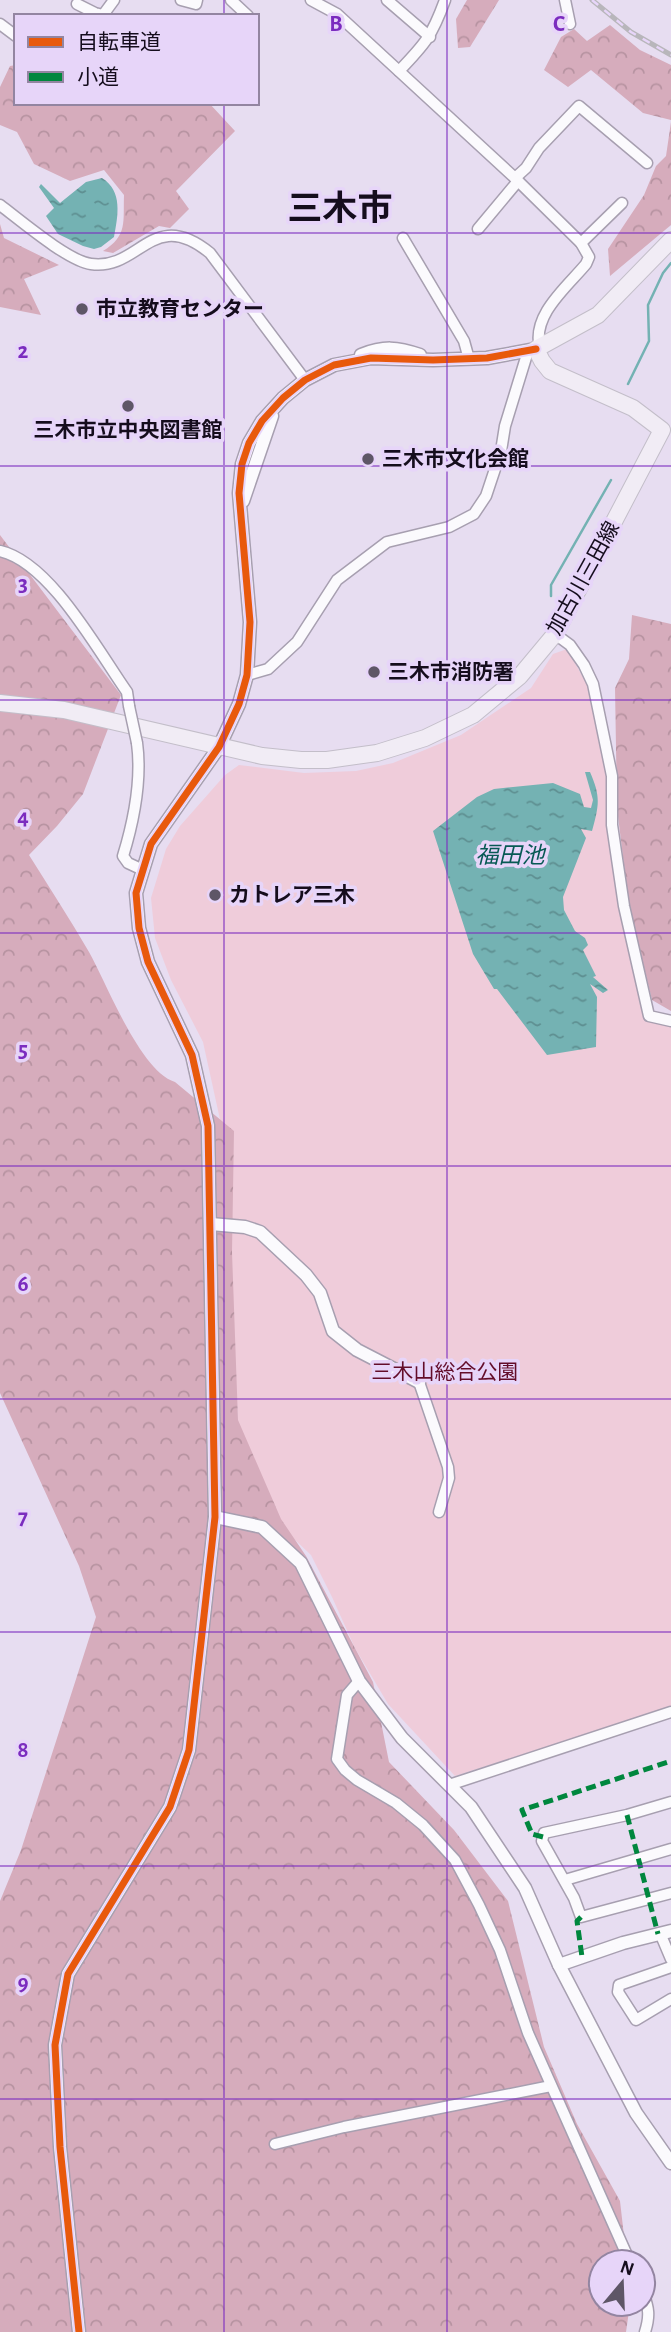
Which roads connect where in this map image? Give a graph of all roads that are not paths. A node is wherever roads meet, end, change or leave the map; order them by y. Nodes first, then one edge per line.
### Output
1 (197, 0) edge
2 (232, 0) edge
3 (387, 0) edge
4 (445, 0) edge
5 (565, 0) edge
6 (314, 1) edge
7 (179, 2) edge
8 (77, 4) dead end
9 (99, 14) edge
10 (246, 14) edge
11 (570, 24) dead end
12 (430, 37) junction
13 (399, 71) junction
14 (647, 163) dead end
15 (517, 179) junction
16 (622, 203) dead end
17 (0, 205) edge
18 (478, 229) dead end
19 (403, 238) dead end
20 (671, 240) edge
21 (581, 243) junction
22 (535, 349) junction
23 (469, 359) junction
24 (305, 380) junction
25 (666, 434) edge
26 (0, 551) edge
27 (555, 634) junction
28 (247, 675) junction
29 (0, 703) edge
30 (219, 747) junction
31 (143, 870) junction
32 (671, 1021) edge
33 (211, 1224) junction
34 (419, 1382) joint
35 (439, 1512) dead end
36 (215, 1517) junction
37 (359, 1681) junction
38 (671, 1712) edge
39 (449, 1785) junction
40 (671, 1802) edge
41 (671, 1849) edge
42 (565, 1880) junction
43 (671, 1893) edge
44 (666, 1932) edge
45 (671, 1959) edge
46 (559, 1965) junction
47 (671, 1967) edge
48 (671, 1999) edge
49 (551, 2086) junction
50 (275, 2144) dead end
51 (671, 2164) edge
52 (624, 2248) edge
53 (79, 2332) edge

1 - 7 street
2 - 10 street
3 - 12 street
4 - 12 street
5 - 11 street
6 - 13 street
8 - 9 street
12 - 13 street
13 - 15 street
14 - 15 street
15 - 18 street
15 - 21 street
16 - 21 street
17 - 24 street
19 - 23 street
20 - 22 main road
21 - 22 street
22 - 23 street
22 - 25 main road, 加古川三田線
22 - 28 street
23 - 24 street
24 - 28 street
25 - 27 main road, 加古川三田線
26 - 31 street, bridge
27 - 30 main road, 加古川三田線
27 - 32 street
28 - 30 street
29 - 30 main road, 加古川三田線
30 - 31 street
31 - 33 street
33 - 34 street
33 - 36 street
34 - 35 street
36 - 37 street
36 - 53 street
37 - 39 street
37 - 49 street
38 - 39 street
39 - 46 street
40 - 42 street
41 - 42 street
42 - 43 street
44 - 45 street
44 - 46 street
46 - 51 street
47 - 48 street
49 - 50 street
49 - 52 street

